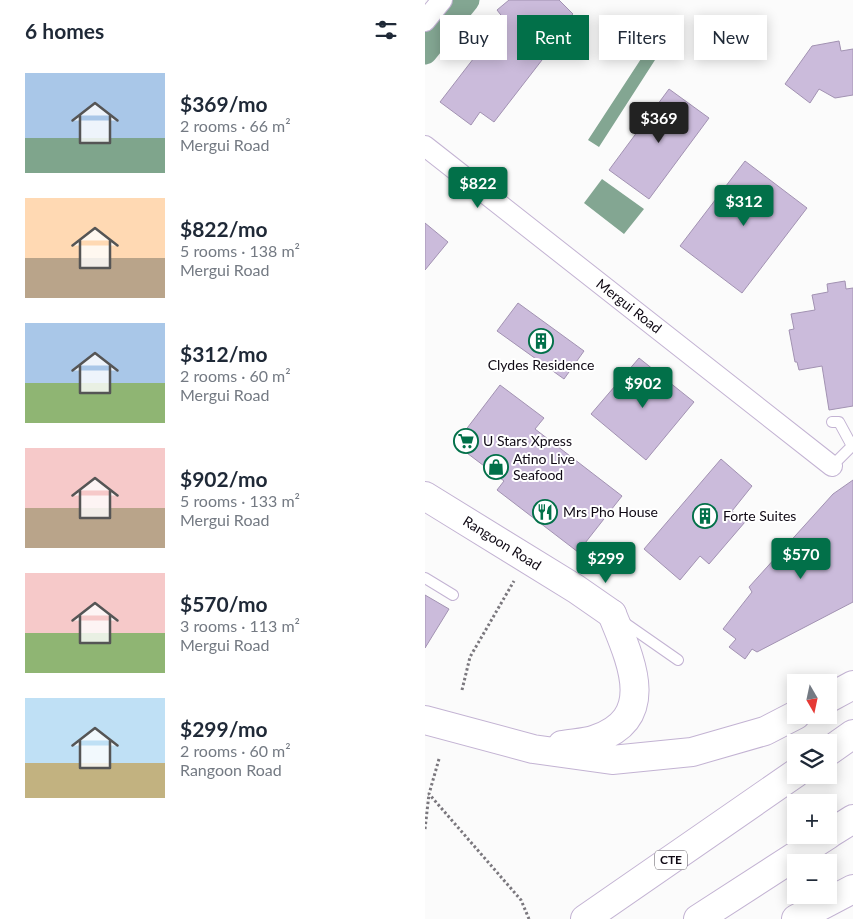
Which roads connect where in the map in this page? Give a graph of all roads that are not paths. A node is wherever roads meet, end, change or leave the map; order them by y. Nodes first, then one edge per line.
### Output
1 (442, 0) edge
2 (425, 22) edge
3 (425, 146) edge
4 (832, 422) dead end
5 (833, 466) joint
6 (425, 496) edge
7 (425, 578) edge
8 (453, 596) dead end
9 (613, 614) junction
10 (678, 660) dead end
11 (853, 685) edge
12 (837, 694) edge
13 (425, 720) edge
14 (787, 720) edge
15 (853, 734) edge
16 (837, 745) edge
17 (533, 748) junction
18 (787, 779) edge
19 (853, 819) edge
20 (837, 829) edge
21 (813, 844) edge
22 (853, 889) edge
23 (585, 919) edge
24 (698, 919) edge
25 (796, 919) edge

1 - 2 street
3 - 5 street, Mergui Road
4 - 5 lane
6 - 9 main road, Rangoon Road
7 - 8 lane
9 - 10 lane, Rangoon Road
9 - 17 main road
11 - 12 main road
13 - 17 main road
14 - 17 main road
15 - 16 main road
18 - 23 main road, CTE
19 - 20 main road
21 - 24 main road
22 - 25 main road

